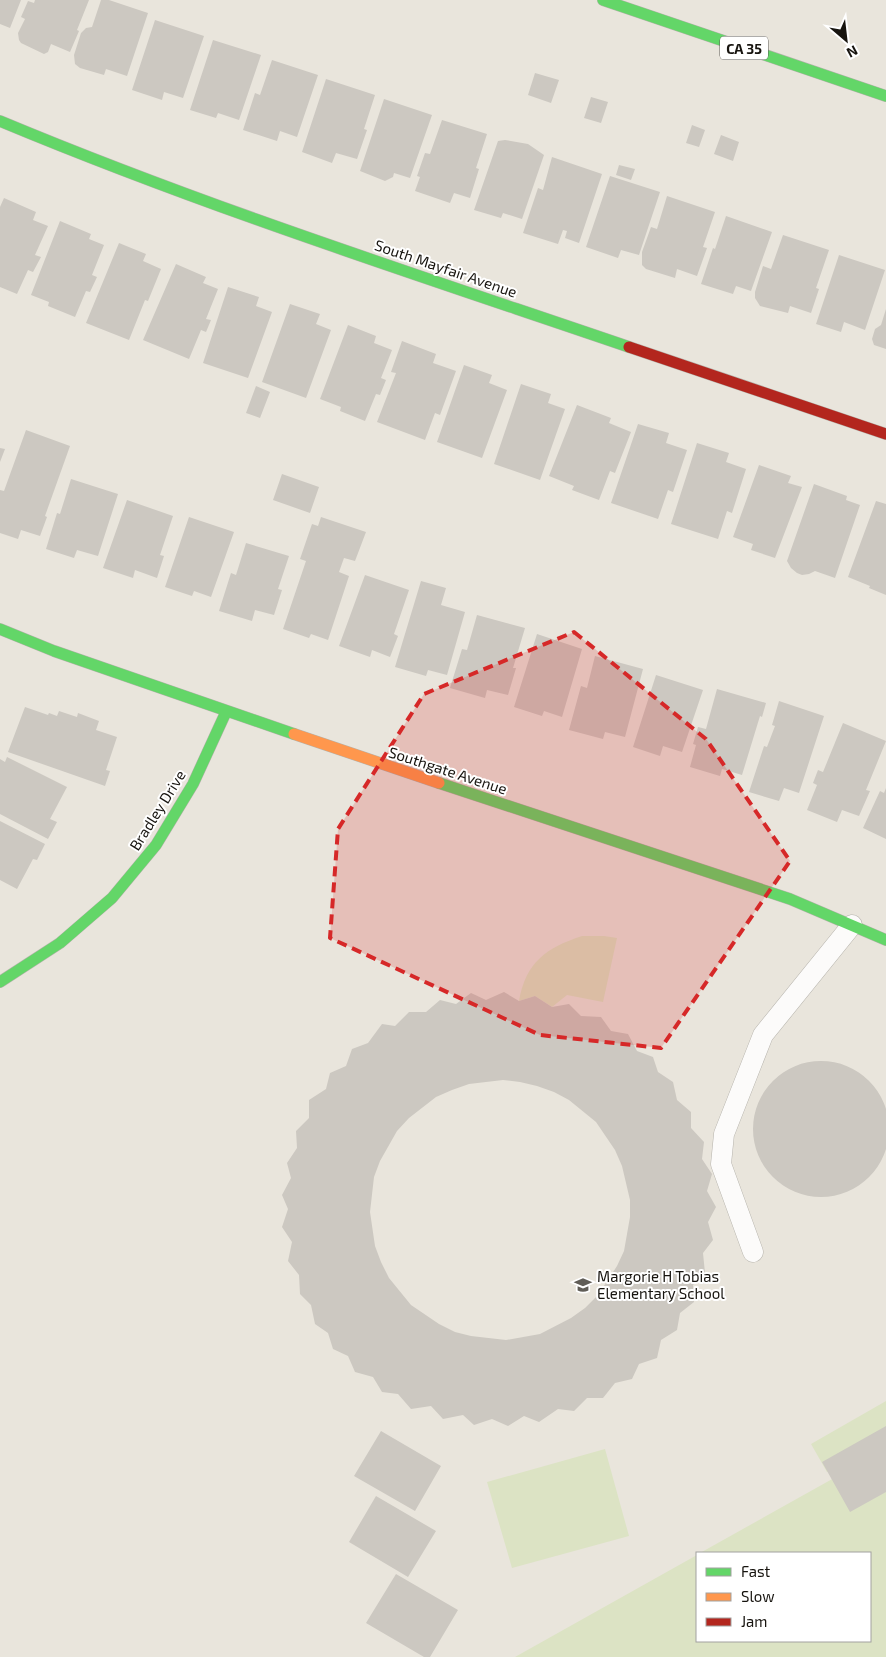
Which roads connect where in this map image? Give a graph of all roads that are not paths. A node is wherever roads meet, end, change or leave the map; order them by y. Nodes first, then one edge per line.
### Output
1 (603, 0) edge
2 (886, 96) edge
3 (0, 121) edge
4 (886, 434) edge
5 (0, 629) edge
6 (226, 712) junction
7 (852, 925) junction
8 (886, 940) edge
9 (0, 982) edge
10 (753, 1252) dead end

1 - 2 street, CA 35
3 - 4 street, South Mayfair Avenue
5 - 6 street, Southgate Avenue
6 - 7 street, Southgate Avenue
6 - 9 street, Bradley Drive
7 - 8 street, Southgate Avenue
7 - 10 lane

